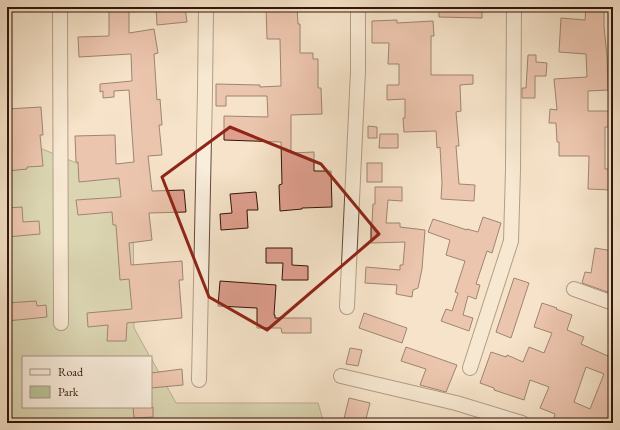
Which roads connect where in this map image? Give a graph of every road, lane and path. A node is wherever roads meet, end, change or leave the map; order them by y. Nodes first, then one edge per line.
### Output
1 (60, 7) edge
2 (206, 7) edge
3 (358, 7) edge
4 (514, 7) edge
5 (574, 289) dead end
6 (613, 303) edge
7 (347, 307) dead end
8 (61, 323) dead end
9 (470, 368) dead end
10 (341, 376) dead end
11 (199, 380) dead end
12 (522, 423) edge

1 - 8 street
2 - 11 street
3 - 7 street
4 - 9 street
5 - 6 street
10 - 12 street

